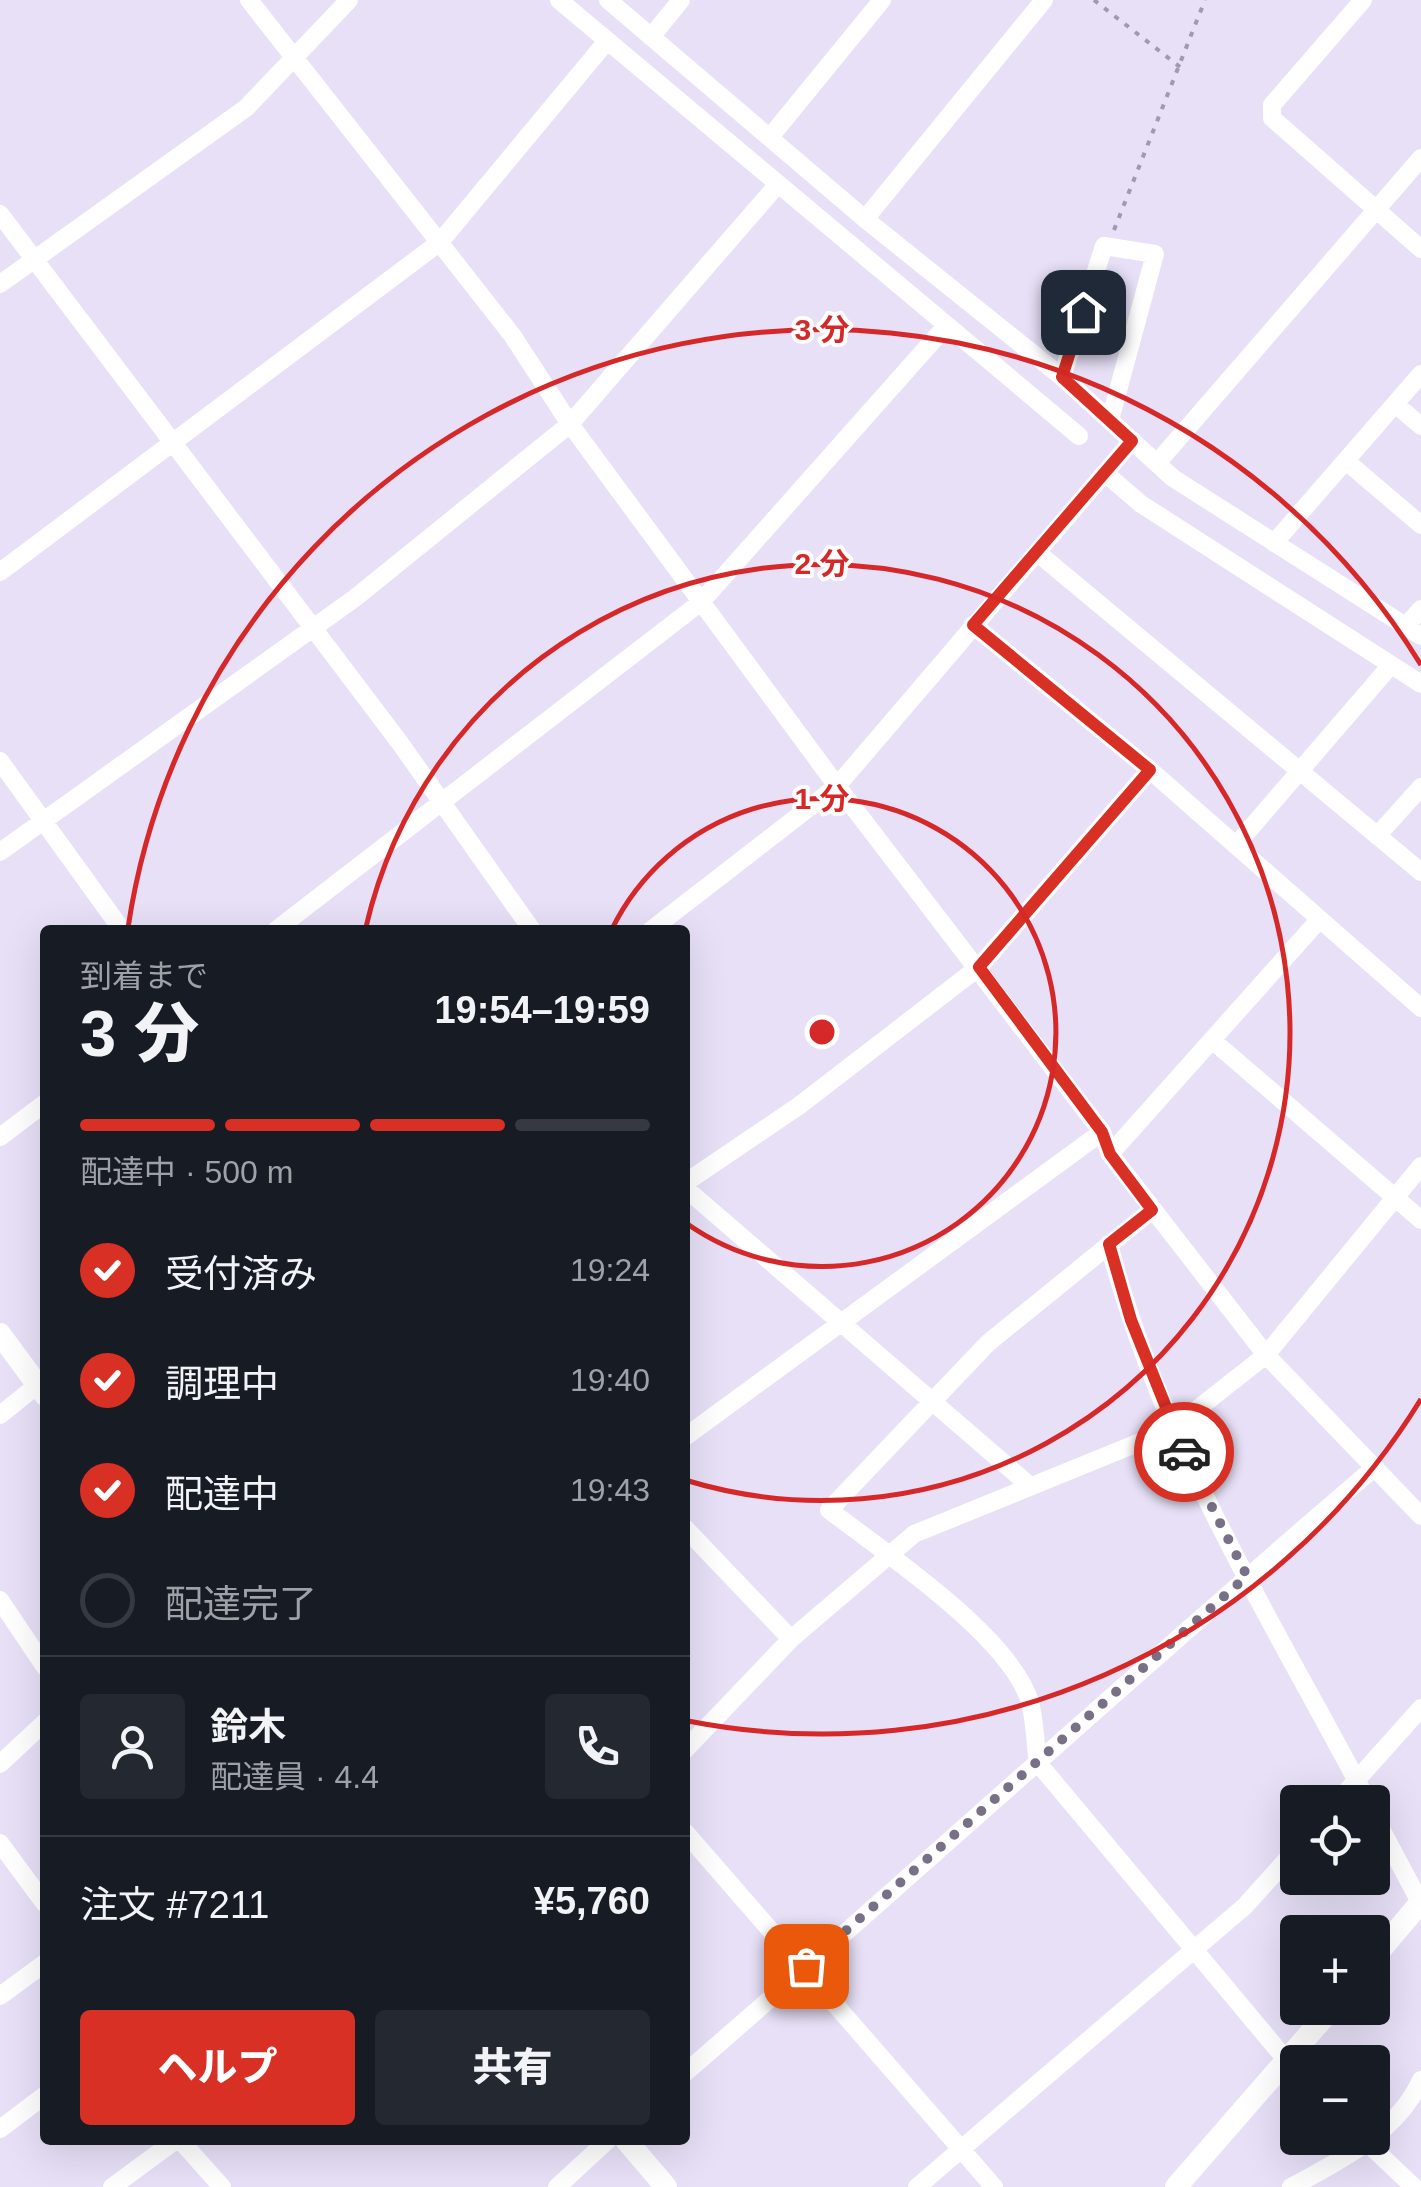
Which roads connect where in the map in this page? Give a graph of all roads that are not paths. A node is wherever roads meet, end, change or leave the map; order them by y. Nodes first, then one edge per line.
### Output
1 (249, 0) edge
2 (349, 0) edge
3 (559, 0) edge
4 (608, 0) edge
5 (681, 0) edge
6 (882, 0) edge
7 (1044, 0) edge
8 (1363, 0) edge
9 (651, 37) junction
10 (607, 41) junction
11 (295, 62) junction
12 (770, 137) junction
13 (1421, 158) edge
14 (778, 184) junction
15 (1376, 210) junction
16 (0, 214) edge
17 (865, 219) junction
18 (440, 242) junction
19 (1421, 250) edge
20 (34, 259) junction
21 (0, 284) edge
22 (946, 326) junction
23 (1421, 374) edge
24 (1062, 377) junction
25 (1395, 404) junction
26 (1110, 420) junction
27 (570, 424) junction
28 (1421, 426) edge
29 (1079, 436) dead end
30 (1132, 441) junction
31 (175, 443) junction
32 (1346, 461) junction
33 (1157, 463) junction
34 (1106, 474) junction
35 (1421, 525) edge
36 (1274, 543) junction
37 (1039, 554) junction
38 (0, 572) edge
39 (701, 602) junction
40 (1421, 609) edge
41 (973, 625) junction
42 (313, 628) junction
43 (1414, 631) edge
44 (1391, 665) junction
45 (1421, 684) edge
46 (0, 760) edge
47 (1150, 770) junction
48 (1298, 772) junction
49 (836, 786) junction
50 (1421, 787) edge
51 (444, 804) junction
52 (44, 822) junction
53 (1378, 836) junction
54 (1236, 846) junction
55 (0, 852) edge
56 (1421, 872) edge
57 (1319, 920) junction
58 (118, 925) edge
59 (283, 925) edge
60 (529, 925) edge
61 (658, 925) edge
62 (979, 967) junction
63 (1421, 1008) edge
64 (1212, 1040) junction
65 (40, 1107) edge
66 (1102, 1132) junction
67 (0, 1137) edge
68 (1110, 1154) junction
69 (1421, 1166) edge
70 (690, 1182) edge
71 (690, 1190) edge
72 (1394, 1198) junction
73 (1152, 1210) junction
74 (1421, 1220) edge
75 (1109, 1244) junction
76 (842, 1323) junction
77 (0, 1334) edge
78 (1266, 1355) junction
79 (40, 1384) edge
80 (40, 1387) edge
81 (932, 1401) junction
82 (0, 1414) edge
83 (1172, 1429) junction
84 (690, 1433) edge
85 (1374, 1468) junction
86 (1029, 1486) junction
87 (1421, 1516) edge
88 (690, 1533) edge
89 (888, 1556) junction
90 (1247, 1576) junction
91 (0, 1600) edge
92 (791, 1639) junction
93 (40, 1660) edge
94 (1421, 1708) edge
95 (40, 1727) edge
96 (690, 1745) edge
97 (1038, 1763) junction
98 (0, 1764) edge
99 (1356, 1781) junction
100 (1352, 1785) edge
101 (1358, 1785) edge
102 (690, 1838) edge
103 (0, 1843) edge
104 (1390, 1845) edge
105 (1280, 1867) edge
106 (40, 1897) edge
107 (1421, 1903) edge
108 (1390, 1939) edge
109 (1193, 1951) junction
110 (806, 1966) junction
111 (40, 1967) edge
112 (0, 1996) edge
113 (1280, 2055) edge
114 (690, 2069) edge
115 (1280, 2079) edge
116 (1421, 2080) edge
117 (40, 2100) edge
118 (1390, 2121) edge
119 (0, 2129) edge
120 (171, 2145) edge
121 (183, 2145) edge
122 (603, 2145) edge
123 (630, 2145) edge
124 (962, 2148) junction
125 (1341, 2155) edge
126 (1380, 2155) edge
127 (112, 2187) edge
128 (222, 2187) edge
129 (557, 2187) edge
130 (666, 2187) edge
131 (917, 2187) edge
132 (994, 2187) edge
133 (1177, 2187) edge
134 (1291, 2187) edge
135 (1414, 2187) edge

1 - 11 street
2 - 11 street
3 - 10 street
4 - 9 street
5 - 9 street
6 - 12 street
7 - 17 street
8 - 15 street
9 - 12 street
10 - 14 street
10 - 18 street
11 - 18 street
11 - 20 street
12 - 17 street
13 - 15 street
14 - 22 street
14 - 27 street
15 - 19 street
15 - 33 street
16 - 20 street
17 - 24 street
18 - 27 street
18 - 31 street
20 - 21 street
20 - 31 street
22 - 29 street
22 - 39 street
23 - 25 street
24 - 26 street
24 - 26 street
25 - 28 street
25 - 32 street
26 - 30 street
27 - 39 street
27 - 42 street
30 - 33 street
30 - 34 street
31 - 38 street
31 - 42 street
32 - 35 street
32 - 36 street
33 - 36 street
34 - 37 street
34 - 44 street
36 - 43 street
37 - 41 street
37 - 48 street
39 - 49 street
39 - 51 street
40 - 43 street
41 - 47 street
41 - 49 street
42 - 51 street
42 - 52 street
44 - 45 street
44 - 48 street
46 - 52 street
47 - 54 street
47 - 62 street
48 - 53 street
48 - 54 street
49 - 61 street
49 - 62 street
50 - 53 street
51 - 59 street
51 - 60 street
52 - 55 street
52 - 58 street
53 - 56 street
54 - 57 street
57 - 63 street
57 - 64 street
62 - 66 street
62 - 70 street
64 - 68 street
64 - 72 street
65 - 67 street
66 - 68 street
66 - 76 street
68 - 73 street
69 - 72 street
71 - 76 street
72 - 74 street
72 - 78 street
73 - 75 street
73 - 78 street
75 - 81 street
75 - 83 street
76 - 81 street
76 - 84 street
77 - 79 street
78 - 83 street
78 - 85 street
80 - 82 street
81 - 86 street
81 - 89 street
83 - 86 street
83 - 90 street
85 - 87 street
85 - 90 street
86 - 89 street
88 - 92 street
89 - 92 street
89 - 97 street
90 - 97 street
90 - 99 street
91 - 93 street
92 - 96 street
94 - 99 street
95 - 98 street
97 - 109 street
97 - 110 street
99 - 100 street
99 - 101 street
102 - 110 street
103 - 106 street
104 - 107 street
105 - 109 street
107 - 108 street
109 - 113 street
109 - 124 street
110 - 114 street
110 - 124 street
111 - 112 street
115 - 133 street
116 - 118 street
117 - 119 street
120 - 127 street
121 - 128 street
122 - 129 street
123 - 130 street
124 - 131 street
124 - 132 street
125 - 134 street
126 - 135 street

